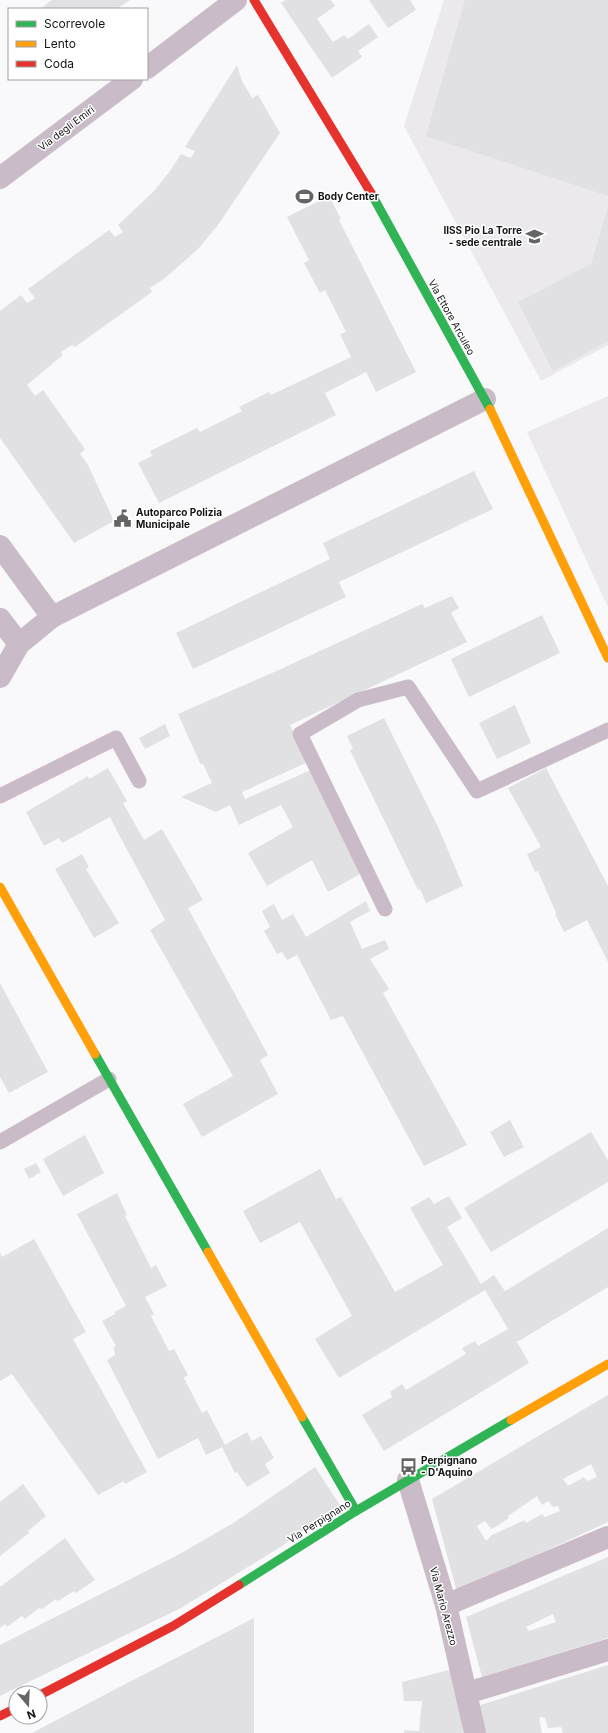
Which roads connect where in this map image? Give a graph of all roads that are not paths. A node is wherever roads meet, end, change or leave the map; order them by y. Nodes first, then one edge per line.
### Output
1 (236, 0) edge
2 (254, 0) edge
3 (148, 67) edge
4 (131, 80) edge
5 (3, 168) edge
6 (485, 399) junction
7 (0, 546) edge
8 (52, 617) junction
9 (0, 619) edge
10 (19, 644) junction
11 (608, 658) edge
12 (0, 677) edge
13 (608, 730) edge
14 (139, 781) dead end
15 (0, 796) edge
16 (0, 887) edge
17 (385, 909) dead end
18 (109, 1079) junction
19 (0, 1142) edge
20 (608, 1364) edge
21 (408, 1480) junction
22 (356, 1511) junction
23 (608, 1537) edge
24 (446, 1605) junction
25 (608, 1650) edge
26 (48, 1691) edge
27 (467, 1693) junction
28 (475, 1733) edge

1 - 3 street
2 - 6 street, Via Ettore Arculeo
4 - 5 street, Via degli Emiri
6 - 8 street
6 - 11 street, Via Ettore Arculeo
7 - 8 street
8 - 10 street
9 - 10 street
10 - 12 street
13 - 17 lane
14 - 15 lane
16 - 18 street
18 - 19 lane
18 - 22 street
20 - 21 street, Via Perpignano
21 - 22 street, Via Perpignano
21 - 24 street, Via Mario Arezzo
22 - 26 street, Via Perpignano
23 - 24 street
24 - 27 street, Via Mario Arezzo
25 - 27 street
27 - 28 street, Via Mario Arezzo

